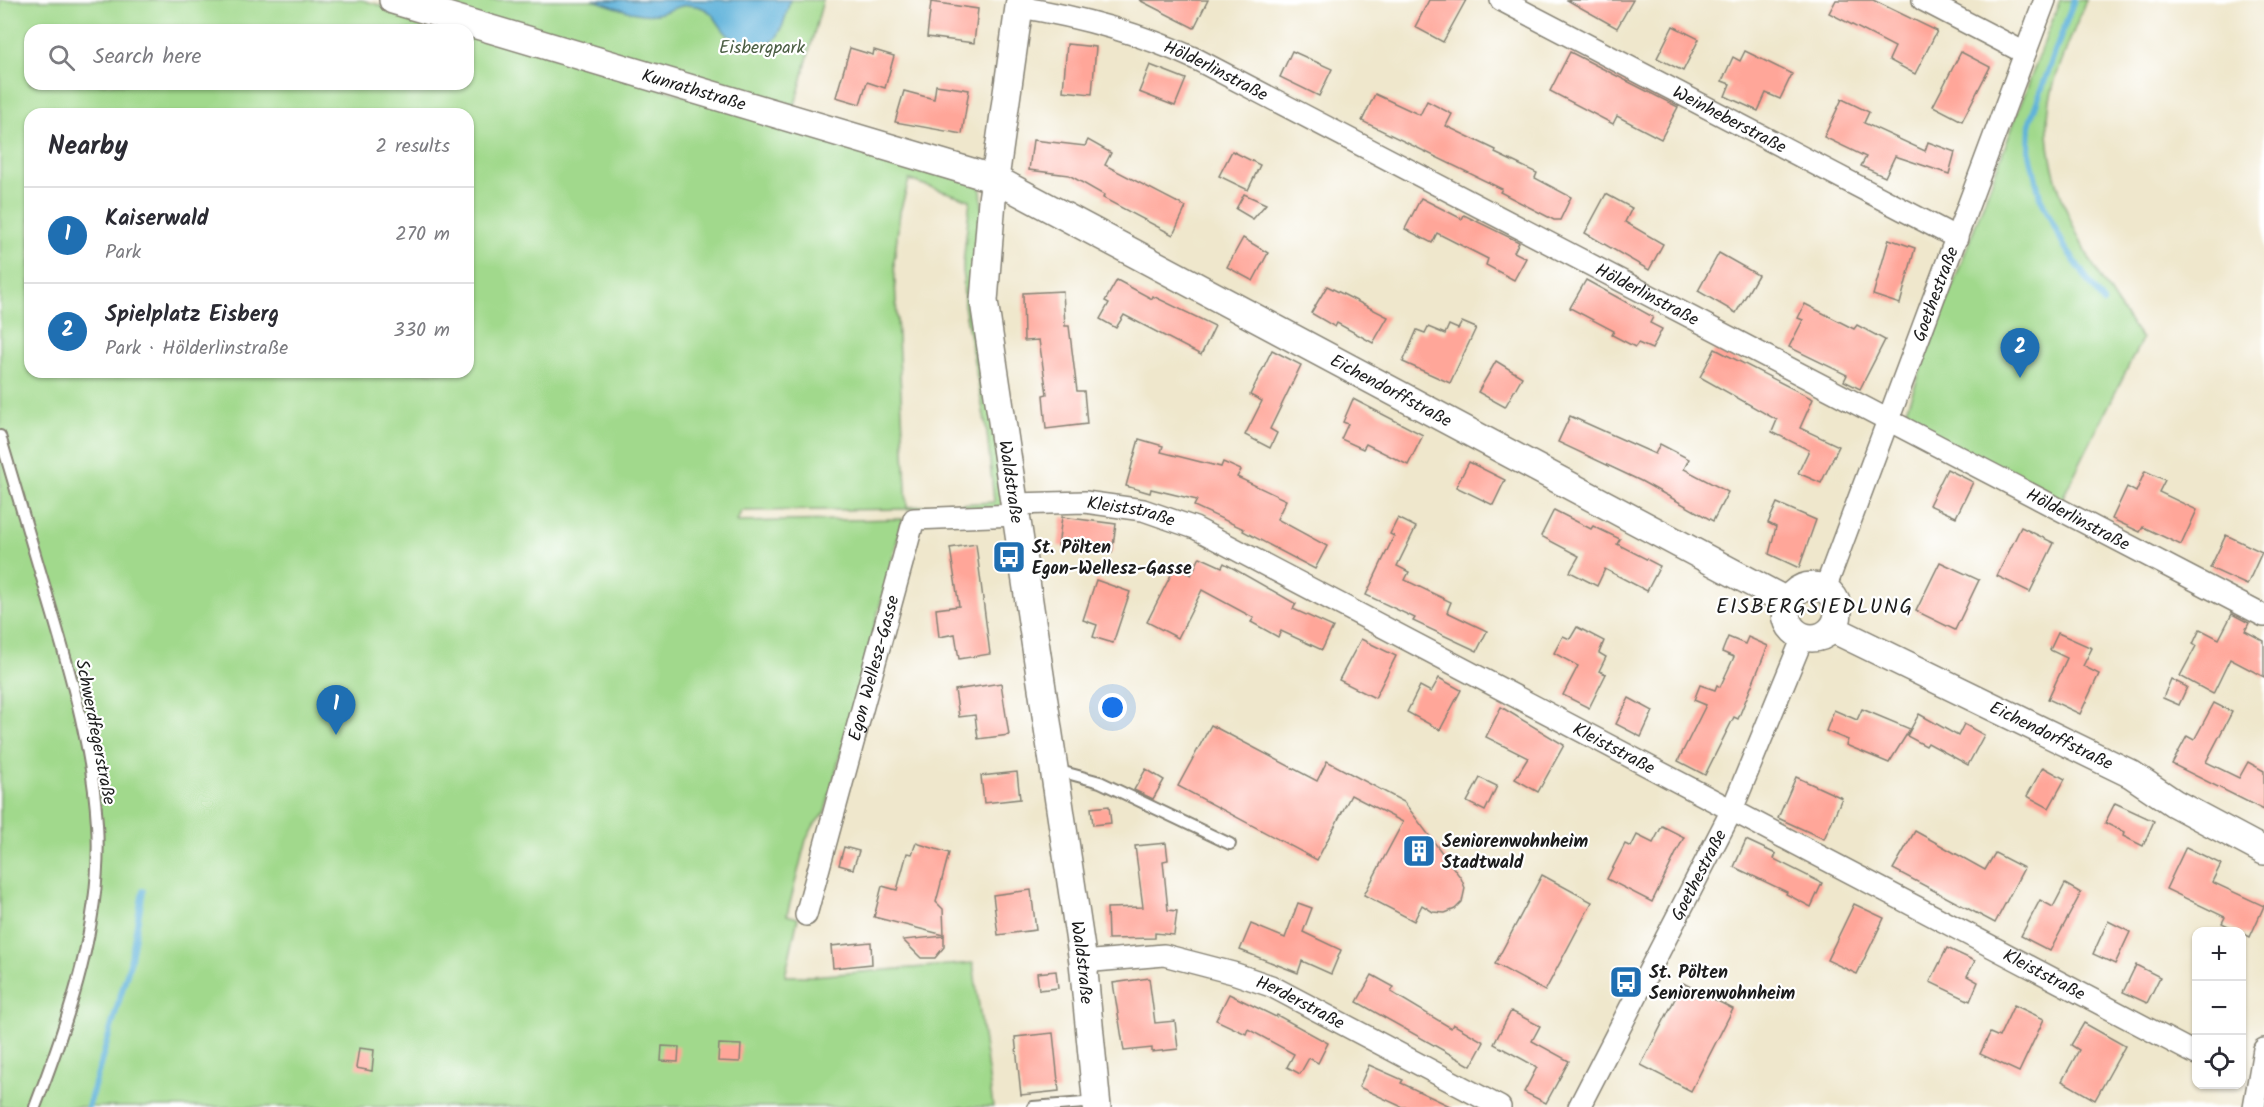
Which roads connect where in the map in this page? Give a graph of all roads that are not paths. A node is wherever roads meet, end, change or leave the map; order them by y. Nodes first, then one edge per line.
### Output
1 (393, 0) edge
2 (1502, 0) edge
3 (1923, 0) edge
4 (2046, 0) edge
5 (1019, 4) edge
6 (474, 24) edge
7 (474, 24) edge
8 (2025, 53) junction
9 (995, 179) junction
10 (1957, 238) junction
11 (1888, 421) junction
12 (0, 436) edge
13 (1016, 509) junction
14 (1825, 589) junction
15 (1788, 602) junction
16 (2264, 616) edge
17 (1833, 629) junction
18 (1803, 637) junction
19 (1053, 769) junction
20 (1731, 812) junction
21 (1230, 844) dead end
22 (2264, 850) edge
23 (806, 915) dead end
24 (1083, 962) junction
25 (2264, 1049) edge
26 (2192, 1052) edge
27 (2251, 1090) edge
28 (1097, 1105) edge
29 (35, 1107) edge
30 (1033, 1107) edge
31 (1500, 1107) edge
32 (1580, 1107) edge

1 - 7 street, Kunrathstraße
2 - 10 street, Weinheberstraße
3 - 8 street
4 - 8 street, Goethestraße
5 - 9 street, Waldstraße
5 - 11 street, Hölderlinstraße
6 - 9 street, Kunrathstraße
8 - 10 street, Goethestraße
9 - 13 street, Waldstraße
9 - 15 street, Eichendorffstraße
10 - 11 street, Goethestraße
11 - 14 street, Goethestraße
11 - 16 street, Hölderlinstraße
12 - 29 lane, Schwerdfegerstraße
13 - 19 street, Waldstraße
13 - 20 street, Kleiststraße
13 - 23 street, Egon Wellesz-Gasse
14 - 15 street
14 - 17 street
15 - 18 street
17 - 18 street
17 - 22 street, Eichendorffstraße
18 - 20 street, Goethestraße
19 - 21 lane
19 - 24 street, Waldstraße
20 - 26 street, Kleiststraße
20 - 32 street, Goethestraße
24 - 28 street, Waldstraße
24 - 31 street, Herderstraße
25 - 27 street
28 - 30 lane

